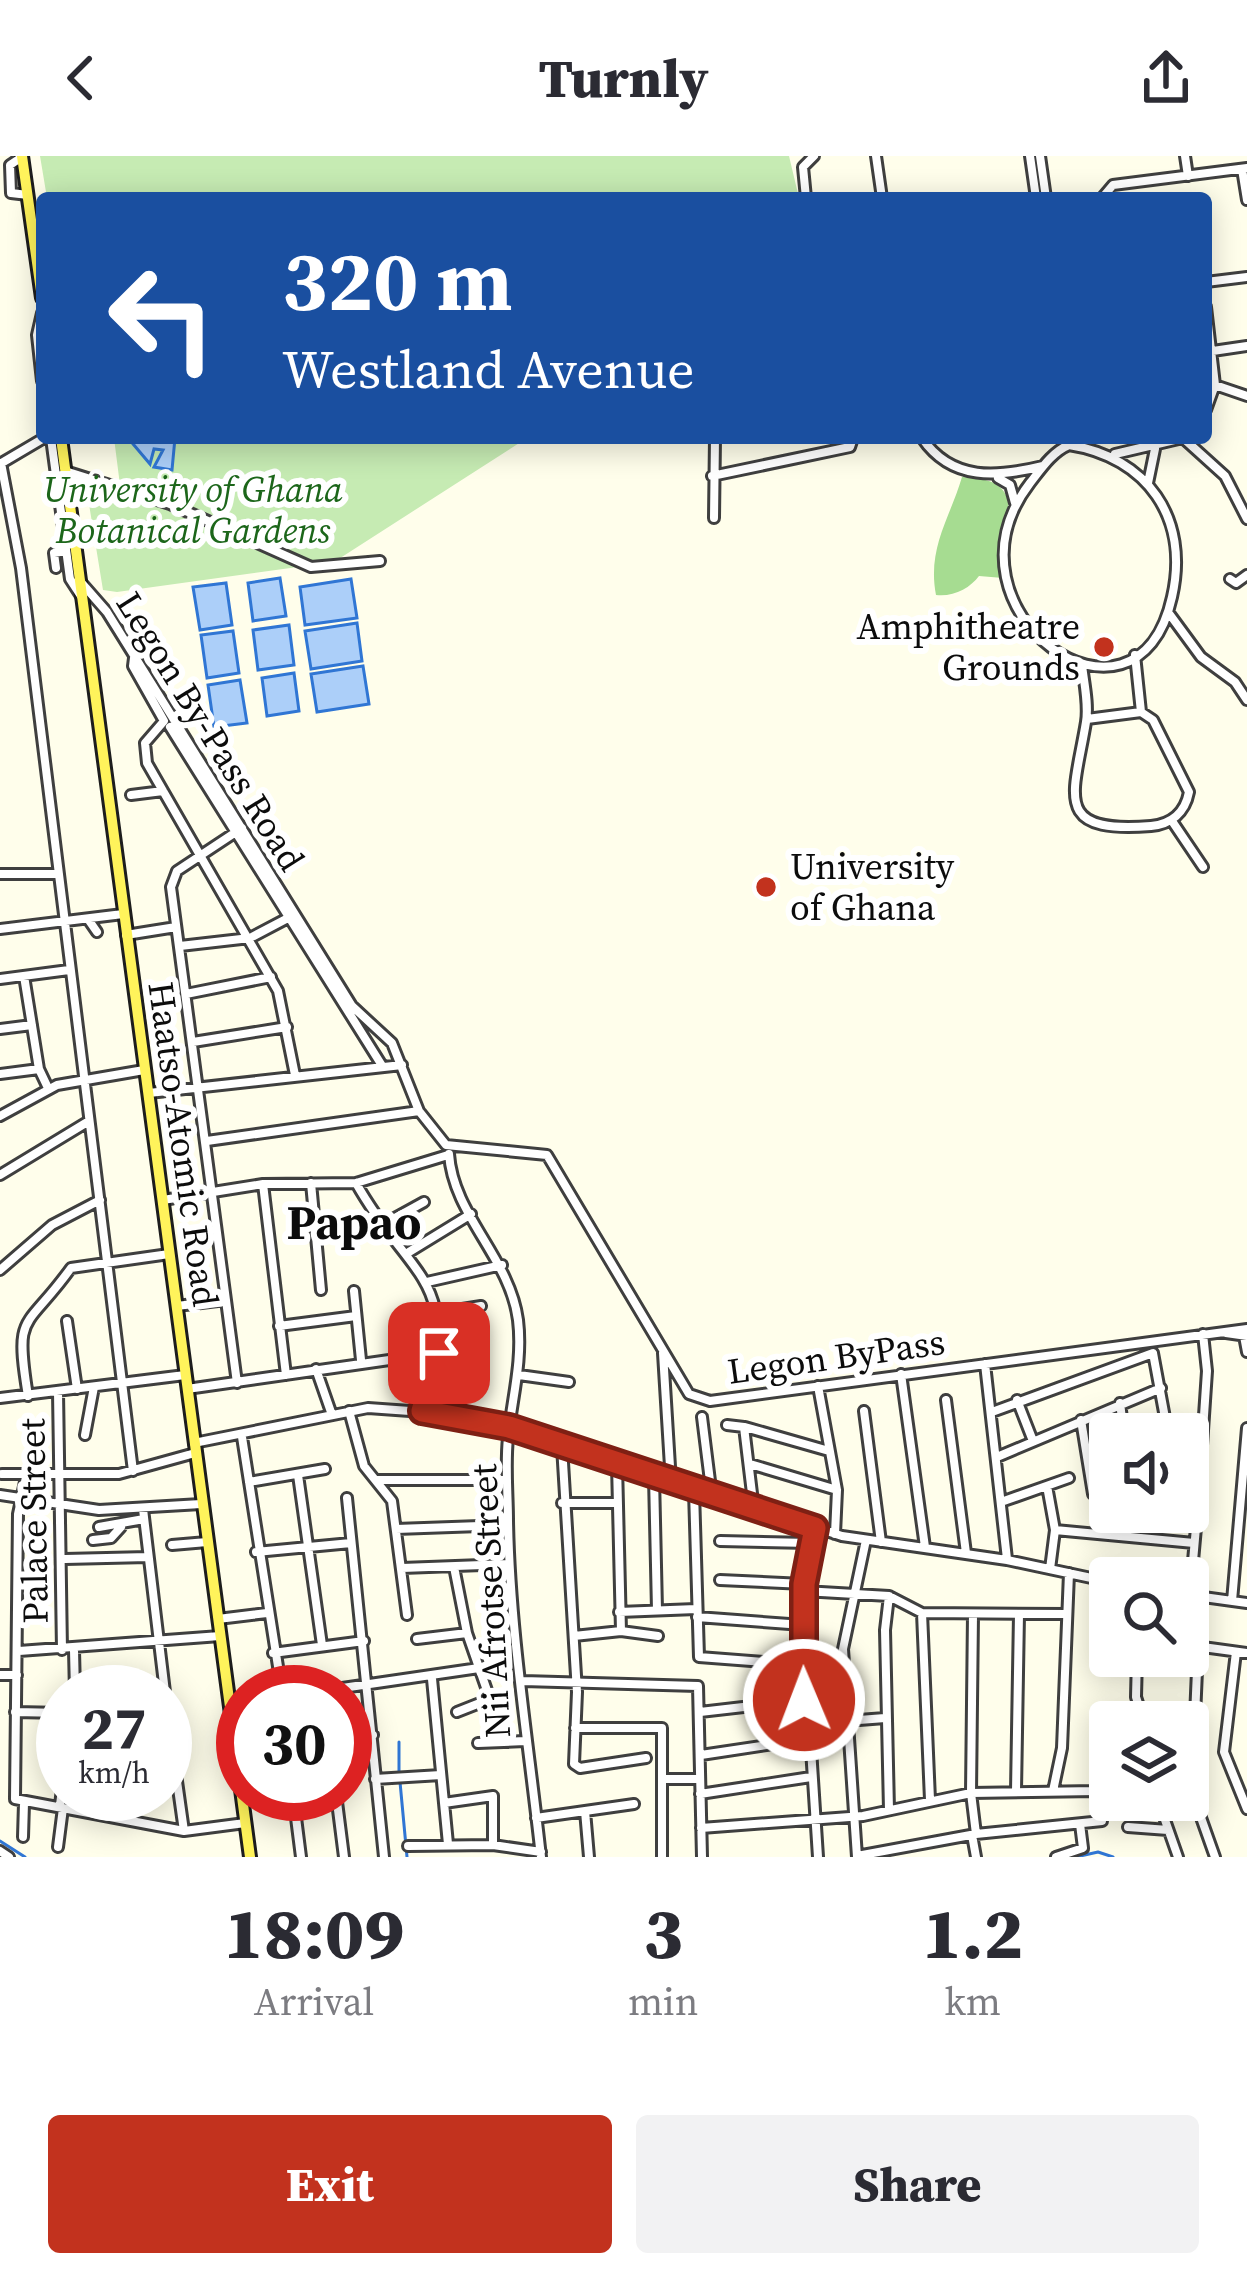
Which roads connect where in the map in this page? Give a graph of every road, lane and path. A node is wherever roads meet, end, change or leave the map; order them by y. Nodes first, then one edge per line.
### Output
1 (876, 156) edge
2 (1030, 156) edge
3 (1040, 156) edge
4 (1186, 156) edge
5 (22, 157) edge
6 (810, 158) edge
7 (1245, 168) edge
8 (1188, 176) junction
9 (807, 192) edge
10 (881, 192) edge
11 (1035, 192) edge
12 (1045, 192) edge
13 (1107, 192) edge
14 (1247, 200) edge
15 (36, 254) edge
16 (1247, 277) edge
17 (1212, 281) edge
18 (1247, 346) edge
19 (1212, 351) edge
20 (1212, 366) edge
21 (1216, 385) junction
22 (1212, 395) edge
23 (1247, 396) edge
24 (36, 443) edge
25 (33, 444) junction
26 (50, 444) edge
27 (62, 444) edge
28 (715, 444) edge
29 (851, 444) edge
30 (926, 444) edge
31 (1073, 444) edge
32 (1082, 444) edge
33 (1166, 444) edge
34 (1189, 444) edge
35 (1155, 448) junction
36 (52, 449) junction
37 (1114, 454) junction
38 (1, 464) edge
39 (1043, 466) junction
40 (65, 471) junction
41 (712, 476) junction
42 (993, 476) junction
43 (1148, 485) junction
44 (1014, 504) junction
45 (714, 518) dead end
46 (1247, 519) edge
47 (66, 551) junction
48 (380, 561) dead end
49 (56, 568) dead end
50 (1247, 575) edge
51 (1230, 579) dead end
52 (79, 580) junction
53 (81, 596) junction
54 (1168, 612) junction
55 (1136, 655) junction
56 (135, 657) junction
57 (1082, 665) junction
58 (1247, 700) edge
59 (1141, 712) junction
60 (1087, 719) junction
61 (170, 727) dead end
62 (163, 791) junction
63 (131, 795) dead end
64 (1172, 821) junction
65 (238, 830) junction
66 (200, 854) junction
67 (1204, 867) dead end
68 (0, 874) edge
69 (58, 874) junction
70 (123, 914) junction
71 (291, 916) junction
72 (88, 919) junction
73 (63, 922) junction
74 (176, 927) junction
75 (0, 929) edge
76 (97, 932) dead end
77 (126, 934) junction
78 (250, 938) junction
79 (180, 946) junction
80 (69, 970) junction
81 (24, 976) junction
82 (271, 976) junction
83 (0, 980) edge
84 (186, 994) junction
85 (32, 1025) junction
86 (287, 1027) junction
87 (0, 1029) edge
88 (193, 1042) junction
89 (381, 1064) junction
90 (402, 1064) junction
91 (39, 1069) junction
92 (144, 1070) junction
93 (0, 1074) edge
94 (296, 1075) junction
95 (83, 1079) junction
96 (48, 1088) junction
97 (199, 1088) junction
98 (147, 1094) junction
99 (419, 1112) junction
100 (0, 1116) edge
101 (89, 1121) junction
102 (207, 1141) junction
103 (453, 1151) junction
104 (0, 1174) edge
105 (311, 1183) junction
106 (356, 1183) junction
107 (263, 1184) junction
108 (213, 1192) junction
109 (100, 1200) junction
110 (161, 1200) junction
111 (424, 1202) dead end
112 (471, 1214) junction
113 (384, 1223) junction
114 (409, 1252) junction
115 (169, 1254) junction
116 (110, 1262) junction
117 (502, 1264) junction
118 (0, 1270) edge
119 (427, 1282) junction
120 (320, 1290) dead end
121 (354, 1291) dead end
122 (226, 1300) junction
123 (176, 1306) junction
124 (481, 1306) dead end
125 (437, 1313) junction
126 (356, 1316) junction
127 (67, 1322) dead end
128 (279, 1326) junction
129 (1203, 1334) junction
130 (1246, 1334) edge
131 (480, 1347) dead end
132 (1151, 1347) junction
133 (663, 1351) junction
134 (1247, 1352) edge
135 (439, 1353) junction
136 (361, 1360) junction
137 (985, 1364) junction
138 (316, 1369) junction
139 (902, 1374) junction
140 (185, 1375) junction
141 (286, 1375) junction
142 (519, 1375) junction
143 (124, 1382) junction
144 (569, 1382) dead end
145 (237, 1383) junction
146 (818, 1386) junction
147 (94, 1387) junction
148 (1160, 1388) junction
149 (77, 1389) junction
150 (187, 1389) junction
151 (58, 1392) junction
152 (28, 1396) junction
153 (0, 1399) edge
154 (946, 1400) dead end
155 (1017, 1400) junction
156 (1120, 1403) junction
157 (349, 1411) junction
158 (422, 1411) junction
159 (864, 1411) dead end
160 (992, 1412) junction
161 (1121, 1413) edge
162 (1164, 1413) edge
163 (1203, 1413) edge
164 (332, 1415) junction
165 (702, 1417) dead end
166 (1081, 1420) junction
167 (727, 1425) dead end
168 (509, 1427) junction
169 (744, 1427) junction
170 (1247, 1428) edge
171 (85, 1435) dead end
172 (242, 1437) junction
173 (1247, 1439) edge
174 (1033, 1441) junction
175 (198, 1446) junction
176 (562, 1446) junction
177 (830, 1451) junction
178 (997, 1457) junction
179 (617, 1464) junction
180 (751, 1465) junction
181 (326, 1469) dead end
182 (1089, 1469) edge
183 (133, 1471) junction
184 (2, 1474) edge
185 (298, 1474) junction
186 (62, 1477) junction
187 (654, 1477) junction
188 (26, 1478) junction
189 (1070, 1478) dead end
190 (508, 1480) junction
191 (249, 1482) junction
192 (671, 1483) junction
193 (1047, 1486) junction
194 (386, 1488) junction
195 (837, 1490) junction
196 (694, 1491) junction
197 (0, 1495) edge
198 (712, 1497) junction
199 (347, 1498) dead end
200 (20, 1501) junction
201 (1001, 1502) junction
202 (562, 1503) junction
203 (614, 1503) junction
204 (201, 1504) junction
205 (63, 1508) junction
206 (754, 1510) junction
207 (144, 1514) junction
208 (508, 1525) junction
209 (122, 1526) junction
210 (99, 1527) dead end
211 (815, 1528) junction
212 (396, 1529) junction
213 (1054, 1530) junction
214 (1194, 1533) edge
215 (836, 1534) junction
216 (93, 1540) dead end
217 (866, 1540) junction
218 (720, 1541) dead end
219 (207, 1542) junction
220 (881, 1542) junction
221 (351, 1543) junction
222 (810, 1543) junction
223 (1194, 1543) junction
224 (172, 1545) dead end
225 (311, 1546) junction
226 (925, 1547) junction
227 (256, 1552) junction
228 (966, 1552) junction
229 (148, 1557) junction
230 (1193, 1557) edge
231 (64, 1559) junction
232 (1006, 1559) junction
233 (509, 1564) junction
234 (454, 1567) junction
235 (402, 1568) junction
236 (1050, 1569) junction
237 (1069, 1573) junction
238 (1089, 1577) edge
239 (721, 1580) dead end
240 (804, 1587) junction
241 (853, 1593) junction
242 (889, 1596) junction
243 (1209, 1598) edge
244 (1232, 1601) junction
245 (1247, 1603) edge
246 (657, 1610) junction
247 (619, 1612) junction
248 (922, 1612) junction
249 (267, 1613) junction
250 (697, 1613) junction
251 (973, 1614) junction
252 (1018, 1614) junction
253 (1067, 1614) junction
254 (407, 1616) dead end
255 (218, 1619) junction
256 (802, 1625) junction
257 (620, 1631) junction
258 (467, 1633) junction
259 (220, 1636) junction
260 (574, 1636) junction
261 (658, 1636) dead end
262 (417, 1639) dead end
263 (364, 1641) junction
264 (160, 1643) junction
265 (322, 1645) junction
266 (1209, 1648) edge
267 (62, 1650) junction
268 (74, 1650) junction
269 (19, 1652) junction
270 (1236, 1652) junction
271 (273, 1653) junction
272 (1247, 1653) edge
273 (75, 1665) edge
274 (162, 1665) edge
275 (224, 1665) edge
276 (276, 1665) edge
277 (367, 1665) edge
278 (803, 1665) junction
279 (479, 1668) junction
280 (0, 1675) edge
281 (17, 1675) junction
282 (432, 1679) junction
283 (576, 1681) junction
284 (523, 1682) junction
285 (372, 1685) edge
286 (804, 1700) junction
287 (15, 1712) junction
288 (36, 1712) edge
289 (457, 1712) dead end
290 (700, 1712) junction
291 (885, 1718) junction
292 (846, 1721) junction
293 (372, 1722) edge
294 (575, 1728) junction
295 (373, 1735) joint
296 (807, 1739) junction
297 (525, 1741) junction
298 (478, 1743) dead end
299 (701, 1755) junction
300 (646, 1758) dead end
301 (441, 1775) junction
302 (811, 1777) junction
303 (666, 1779) junction
304 (700, 1779) junction
305 (375, 1780) junction
306 (1089, 1789) edge
307 (1016, 1791) junction
308 (1053, 1791) junction
309 (970, 1793) junction
310 (700, 1794) junction
311 (930, 1800) junction
312 (24, 1803) junction
313 (444, 1803) junction
314 (36, 1804) edge
315 (634, 1804) dead end
316 (1247, 1809) edge
317 (889, 1810) junction
318 (585, 1811) junction
319 (852, 1816) junction
320 (814, 1817) junction
321 (536, 1818) junction
322 (60, 1821) edge
323 (135, 1821) edge
324 (182, 1821) edge
325 (296, 1821) edge
326 (339, 1821) edge
327 (1098, 1821) edge
328 (1166, 1821) edge
329 (1202, 1821) edge
330 (245, 1822) joint
331 (1080, 1824) junction
332 (1128, 1826) dead end
333 (701, 1828) junction
334 (1169, 1830) junction
335 (184, 1831) junction
336 (974, 1834) junction
337 (22, 1837) dead end
338 (448, 1844) junction
339 (493, 1845) junction
340 (408, 1846) dead end
341 (58, 1847) dead end
342 (0, 1851) edge
343 (541, 1855) edge
344 (9, 1857) edge
345 (250, 1857) edge
346 (301, 1857) edge
347 (344, 1857) edge
348 (384, 1857) edge
349 (589, 1857) edge
350 (662, 1857) edge
351 (702, 1857) edge
352 (818, 1857) edge
353 (857, 1857) edge
354 (976, 1857) edge
355 (1056, 1857) edge
356 (1178, 1857) edge
357 (1215, 1857) edge

1 - 10 street
2 - 11 street
3 - 12 street
4 - 8 street
5 - 15 main road
6 - 9 street
7 - 8 street
7 - 14 street
8 - 13 street
16 - 17 street
18 - 19 street
20 - 21 street
21 - 22 street
21 - 23 street
24 - 25 street
25 - 36 street
25 - 38 street
26 - 36 street
27 - 40 main road, Haatso-Atomic Road
28 - 41 street
29 - 41 street
30 - 42 street
31 - 39 street
32 - 37 street
33 - 35 street
34 - 46 street
35 - 37 street
35 - 43 street
36 - 47 street
37 - 43 street
38 - 69 street
39 - 42 street
39 - 44 street
40 - 48 street
40 - 52 main road, Haatso-Atomic Road
41 - 45 street
42 - 44 street
43 - 54 street
44 - 57 street
47 - 49 street
47 - 53 street
50 - 51 street
52 - 53 main road, Haatso-Atomic Road
52 - 56 street, Legon By-Pass Road
53 - 70 main road, Haatso-Atomic Road
54 - 55 street
54 - 58 street
55 - 57 street
55 - 59 street
56 - 62 street
56 - 65 street, Legon By-Pass Road
57 - 60 street
59 - 60 street
59 - 64 street
60 - 64 street
61 - 65 street
62 - 63 street
62 - 66 street
64 - 67 street
65 - 66 street
65 - 71 street, Legon By-Pass Road
66 - 74 street
66 - 78 street
68 - 69 street
69 - 73 street
70 - 72 street
70 - 77 main road, Haatso-Atomic Road
71 - 78 street
71 - 89 street
71 - 90 street
72 - 73 street
72 - 76 street
73 - 75 street
73 - 80 street
74 - 77 street
74 - 79 street
77 - 92 main road, Haatso-Atomic Road
78 - 79 street
78 - 82 street
79 - 84 street
80 - 81 street
80 - 95 street
81 - 83 street
81 - 85 street
82 - 84 street
82 - 86 street
84 - 88 street
85 - 87 street
85 - 91 street
86 - 88 street
86 - 94 street
88 - 97 street
89 - 90 street
89 - 94 street
90 - 99 street
91 - 93 street
91 - 96 street
92 - 95 street
92 - 98 main road, Haatso-Atomic Road
94 - 97 street
95 - 96 street
95 - 101 street
96 - 100 street
97 - 98 street
97 - 102 street
98 - 110 main road, Haatso-Atomic Road
99 - 102 street
99 - 103 street
101 - 104 street
101 - 109 street
102 - 108 street
103 - 106 street
103 - 112 street, Nii Afrotse Street
103 - 133 street, Legon ByPass
105 - 106 street
105 - 107 street
105 - 120 street
106 - 113 street
107 - 108 street
107 - 128 street
108 - 110 street
108 - 122 street
109 - 116 street
109 - 118 street
110 - 115 main road, Haatso-Atomic Road
111 - 113 street
112 - 114 street
112 - 117 street, Nii Afrotse Street
113 - 114 street
114 - 119 street
115 - 116 street
115 - 123 main road, Haatso-Atomic Road
116 - 143 street
116 - 152 street
117 - 119 street
117 - 142 street, Nii Afrotse Street
119 - 125 street
121 - 126 street
122 - 123 street
122 - 145 street
123 - 140 main road, Haatso-Atomic Road
124 - 125 street
125 - 135 street
126 - 128 street
126 - 136 street
127 - 149 street
128 - 141 street
129 - 130 street, Legon ByPass
129 - 132 street, Legon ByPass
129 - 163 street
130 - 134 street
131 - 135 street
132 - 137 street, Legon ByPass
132 - 148 street
132 - 155 street
133 - 146 street, Legon ByPass
133 - 192 street
135 - 136 street
135 - 158 street
136 - 138 street
137 - 139 street, Legon ByPass
137 - 160 street
138 - 141 street
138 - 164 street
139 - 146 street, Legon ByPass
139 - 226 street
140 - 143 street
140 - 150 main road, Haatso-Atomic Road
141 - 145 street
142 - 144 street
142 - 168 street, Nii Afrotse Street
143 - 147 street
143 - 183 street
145 - 150 street
146 - 177 street
147 - 149 street
147 - 171 street
148 - 156 street
148 - 162 street
149 - 151 street
150 - 175 main road, Haatso-Atomic Road
151 - 152 street
151 - 186 street, Palace Street
152 - 153 street
154 - 228 street
155 - 160 street
155 - 174 street
156 - 161 street
156 - 166 street
157 - 158 street
157 - 164 street
157 - 194 street
158 - 168 street
159 - 220 street
160 - 178 street
164 - 172 street
165 - 198 street
166 - 174 street
166 - 182 street
167 - 169 street
168 - 176 street
168 - 190 street, Nii Afrotse Street
169 - 177 street
169 - 180 street
170 - 173 street
172 - 175 street
172 - 191 street
173 - 244 street
174 - 178 street
175 - 183 street
175 - 204 main road, Haatso-Atomic Road
176 - 179 street
176 - 202 street
177 - 195 street
178 - 201 street
179 - 187 street
179 - 203 street
180 - 195 street
180 - 206 street
181 - 185 street
183 - 186 street
184 - 188 street
185 - 191 street
185 - 225 street
186 - 188 street
186 - 205 street, Palace Street
187 - 192 street
187 - 246 street
188 - 200 street
189 - 193 street
190 - 194 street
190 - 208 street, Nii Afrotse Street
191 - 227 street
192 - 196 street
193 - 201 street
193 - 213 street
194 - 212 street
195 - 215 street
196 - 198 street
196 - 250 street
197 - 200 street
198 - 206 street
199 - 221 street
200 - 205 street
200 - 269 street
201 - 232 street
202 - 203 street
202 - 260 street
203 - 247 street
204 - 207 street
204 - 219 main road, Haatso-Atomic Road
205 - 207 street
205 - 231 street, Palace Street
206 - 211 street
207 - 209 street
207 - 229 street
208 - 212 street
208 - 233 street, Nii Afrotse Street
209 - 210 street
209 - 216 street
211 - 215 street
211 - 222 street
212 - 235 street
213 - 223 street
213 - 236 street
214 - 223 street
215 - 217 street
217 - 220 street
217 - 241 street
218 - 222 street
219 - 224 street
219 - 255 main road, Haatso-Atomic Road
220 - 226 street
221 - 225 street
221 - 263 street
222 - 240 street
223 - 230 street
225 - 227 street
225 - 265 street
226 - 228 street
227 - 249 street
228 - 232 street
229 - 231 street
229 - 264 street
231 - 267 street, Palace Street
232 - 236 street
233 - 234 street
233 - 284 street, Nii Afrotse Street
234 - 235 street
234 - 258 street
235 - 254 street
236 - 237 street
237 - 238 street
237 - 253 street
239 - 240 street
240 - 241 street
240 - 256 street
241 - 242 street
241 - 292 street
242 - 248 street
242 - 291 street
243 - 244 street
244 - 245 street
246 - 247 street
246 - 250 street
247 - 257 street
248 - 251 street
248 - 311 street
249 - 255 street
249 - 271 street
250 - 256 street
250 - 278 street
251 - 252 street
251 - 309 street
252 - 253 street
252 - 307 street
253 - 308 street
255 - 259 main road, Haatso-Atomic Road
256 - 278 street
257 - 260 street
257 - 261 street
258 - 262 street
258 - 279 street
259 - 264 street
259 - 275 main road, Haatso-Atomic Road
260 - 283 street
263 - 265 street
263 - 277 street
264 - 268 street
264 - 274 street
265 - 271 street
266 - 270 street
267 - 268 street
267 - 269 street
268 - 273 street
269 - 281 street
270 - 272 street
270 - 316 street
271 - 276 street
278 - 286 street
279 - 282 street
279 - 289 street
280 - 281 street
281 - 287 street
282 - 285 street
282 - 301 street
283 - 284 street
283 - 290 street
283 - 294 street
284 - 297 street, Nii Afrotse Street
286 - 290 street
286 - 296 street
287 - 288 street
287 - 312 street
290 - 299 street
291 - 292 street
291 - 317 street
292 - 319 street
293 - 295 street
294 - 300 street
294 - 303 street
295 - 305 street
296 - 299 street
296 - 302 street
297 - 298 street
297 - 321 street, Nii Afrotse Street
299 - 304 street
301 - 305 street
301 - 313 street
302 - 310 street
302 - 320 street
303 - 304 street
303 - 350 street
304 - 310 street
305 - 348 street
306 - 308 street
307 - 308 street
307 - 309 street
309 - 311 street
309 - 336 street
310 - 333 street
311 - 317 street
312 - 314 street
312 - 337 street
313 - 338 street
313 - 339 street
315 - 318 street
317 - 319 street
318 - 321 street
318 - 349 street
319 - 320 street
319 - 353 street
320 - 333 street
320 - 352 street
321 - 343 street, Nii Afrotse Street
322 - 341 street
323 - 335 street
324 - 335 street
325 - 346 street
326 - 347 street
327 - 331 street
328 - 334 street
329 - 357 street
330 - 335 street
330 - 345 main road, Haatso-Atomic Road
331 - 336 street
331 - 355 street
332 - 334 street
333 - 351 street
334 - 356 street
336 - 353 street
336 - 354 street
338 - 339 street
338 - 340 street
339 - 343 street
342 - 344 street

